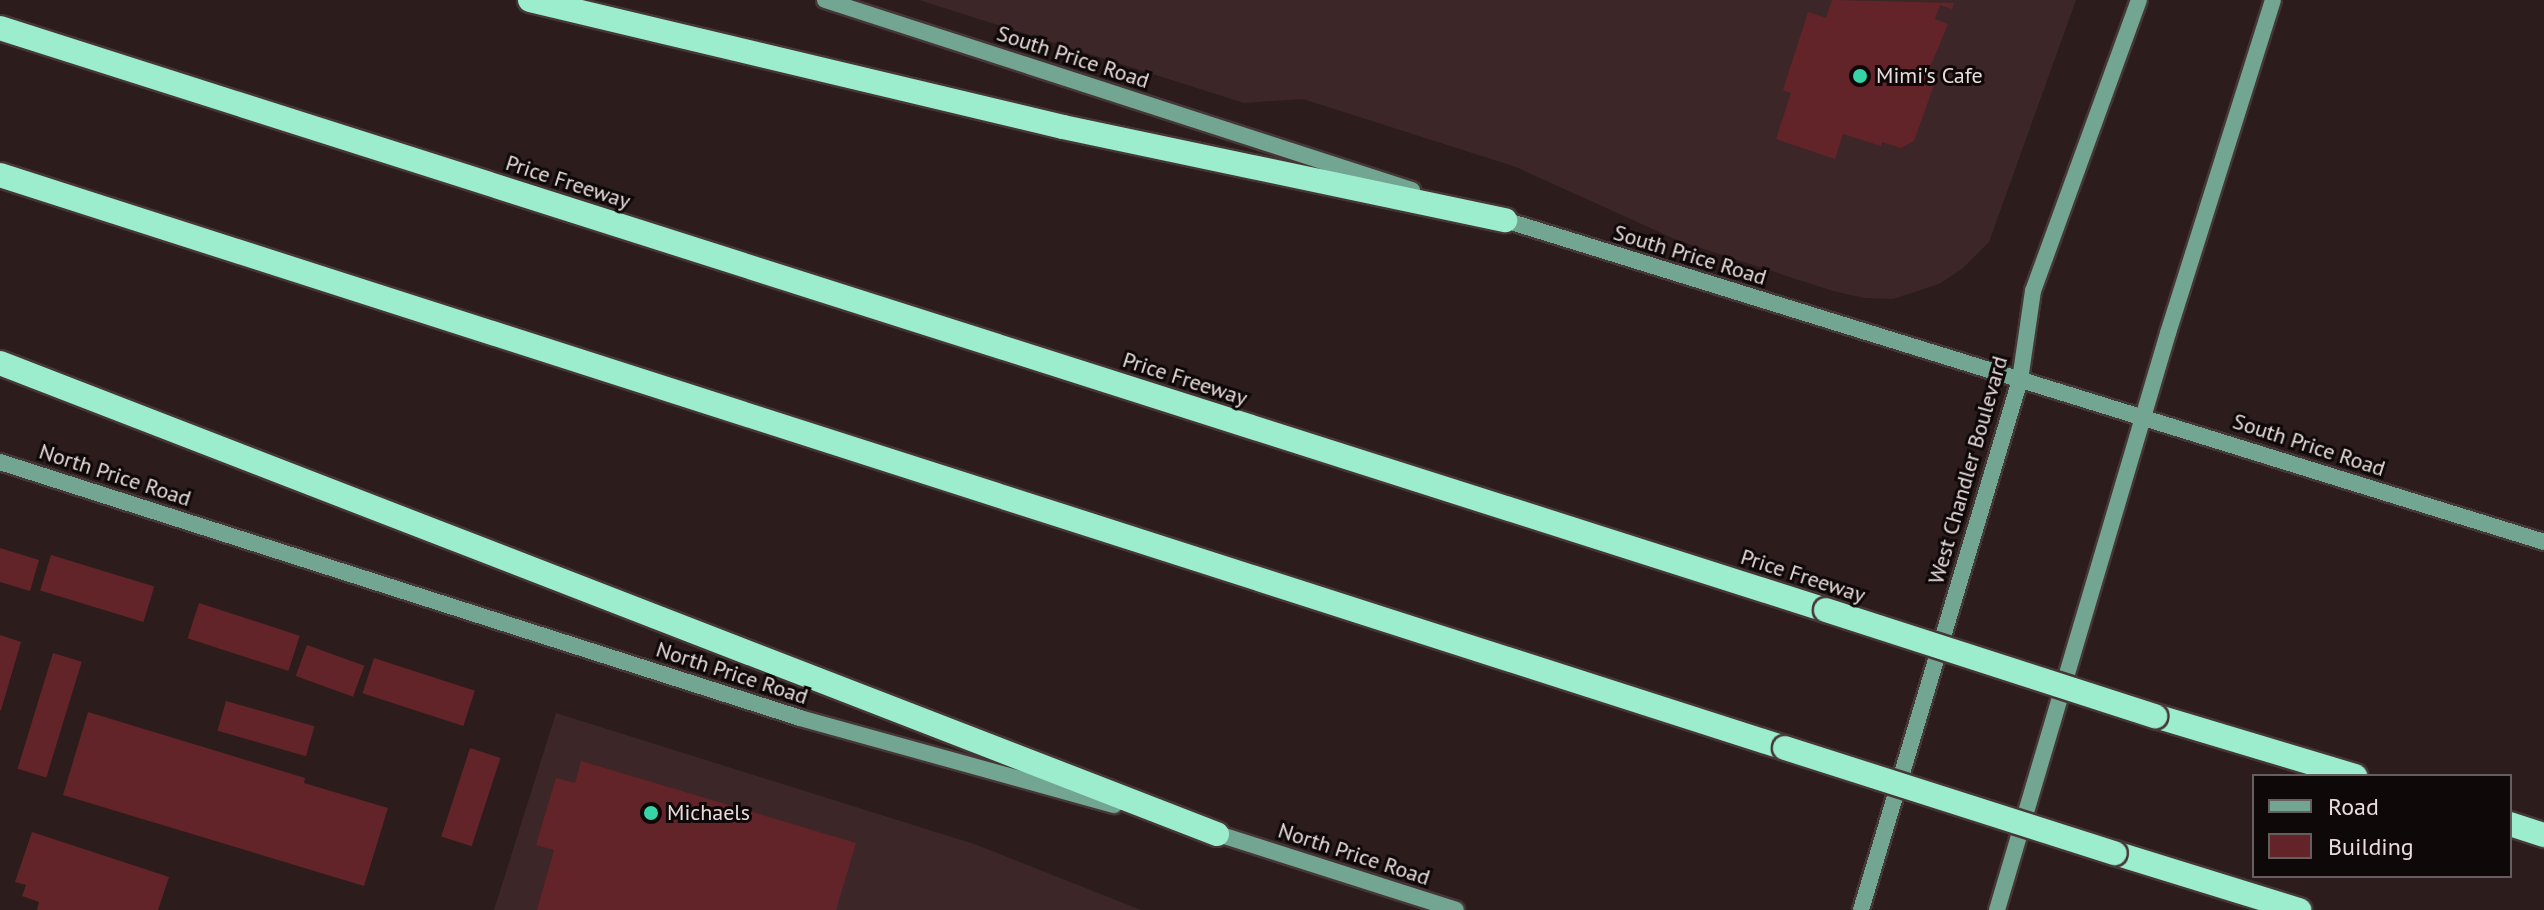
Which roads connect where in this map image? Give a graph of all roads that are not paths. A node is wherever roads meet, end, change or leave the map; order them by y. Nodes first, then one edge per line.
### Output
1 (530, 0) edge
2 (825, 0) edge
3 (2139, 0) edge
4 (2273, 0) edge
5 (0, 28) edge
6 (0, 175) edge
7 (1505, 220) junction
8 (0, 363) edge
9 (2020, 380) junction
10 (2142, 418) junction
11 (0, 462) edge
12 (2544, 542) edge
13 (2348, 774) edge
14 (2512, 825) edge
15 (1217, 834) junction
16 (2544, 835) edge
17 (1456, 910) edge
18 (1861, 910) edge
19 (1997, 910) edge
20 (2299, 910) edge

1 - 7 highway
2 - 7 main road, South Price Road
3 - 9 main road, West Chandler Boulevard
4 - 10 main road
5 - 13 highway, Price Freeway, bridge
6 - 20 highway, bridge
7 - 9 main road, South Price Road
8 - 15 highway
9 - 10 main road, South Price Road
9 - 18 main road, West Chandler Boulevard
10 - 12 main road, South Price Road
10 - 19 main road
11 - 15 main road, North Price Road
14 - 16 highway
15 - 17 main road, North Price Road

